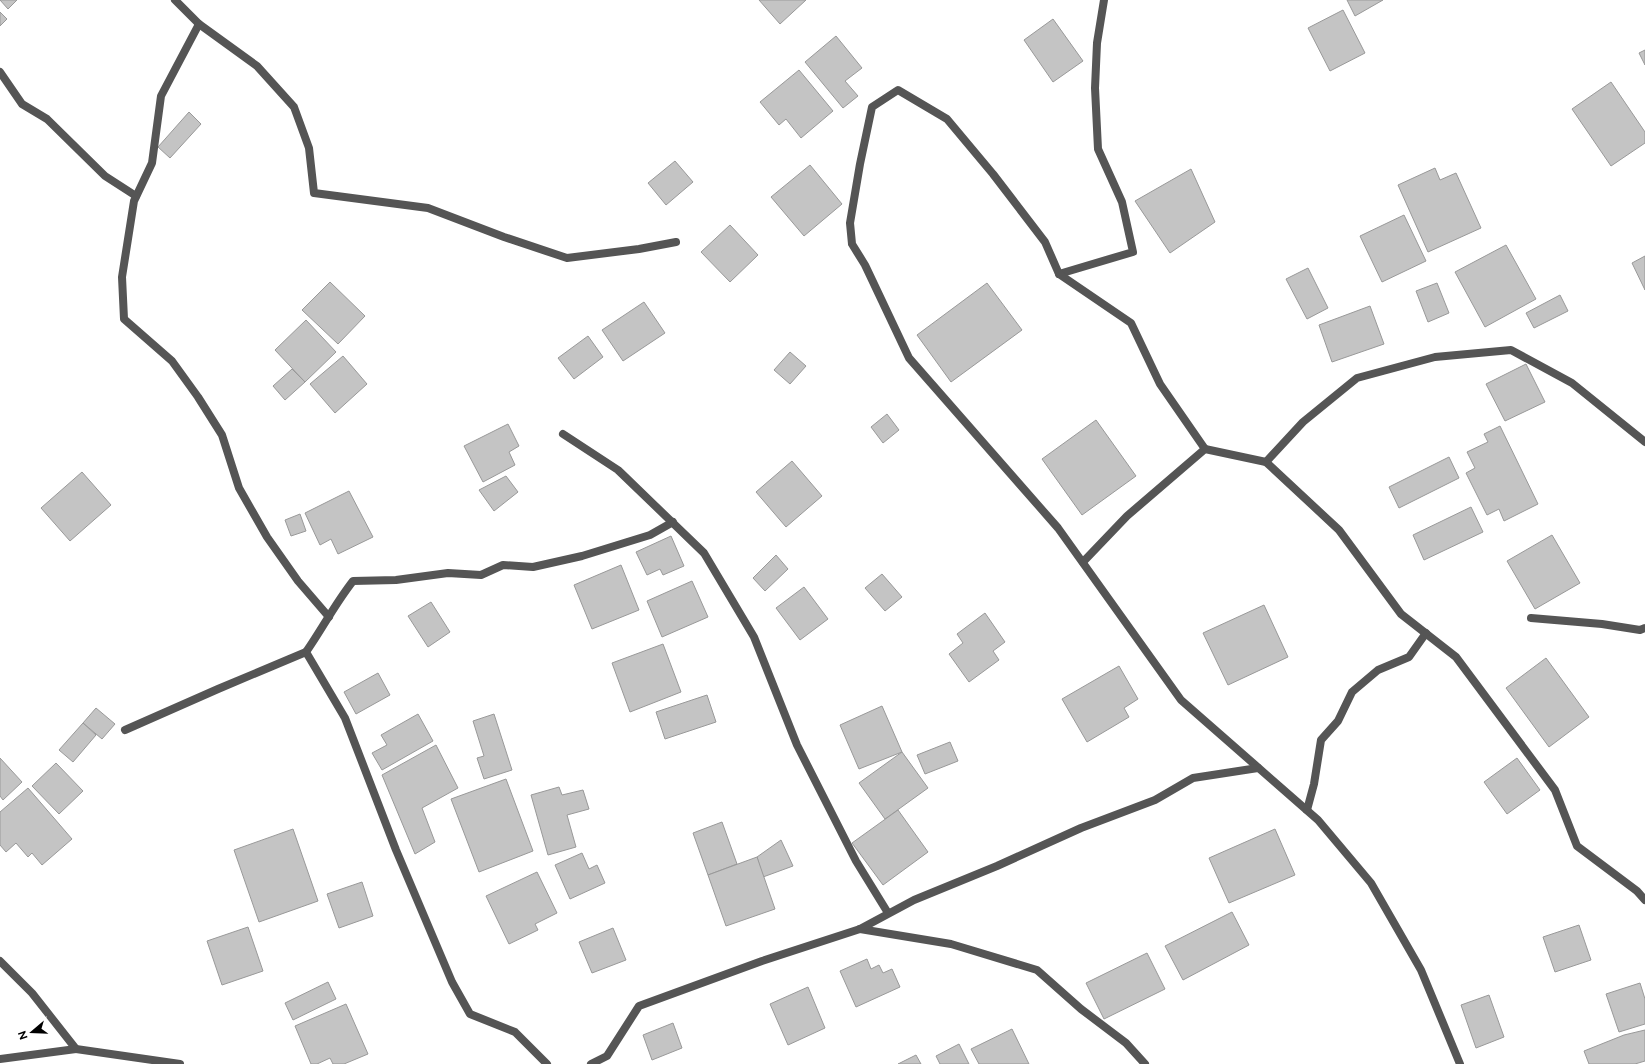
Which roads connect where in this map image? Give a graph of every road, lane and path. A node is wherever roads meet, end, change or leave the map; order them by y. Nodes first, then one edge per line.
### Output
1 (175, 0) edge
2 (1104, 0) edge
3 (199, 24) junction
4 (0, 72) edge
5 (136, 196) junction
6 (676, 242) dead end
7 (1059, 274) junction
8 (563, 434) dead end
9 (1645, 442) edge
10 (1205, 449) junction
11 (1266, 462) junction
12 (673, 522) junction
13 (1083, 562) junction
14 (329, 618) junction
15 (1531, 618) dead end
16 (1645, 628) edge
17 (1426, 633) junction
18 (306, 652) junction
19 (125, 730) dead end
20 (1258, 768) junction
21 (1307, 810) junction
22 (1645, 900) edge
23 (888, 913) junction
24 (860, 929) junction
25 (0, 961) edge
26 (76, 1049) junction
27 (0, 1059) edge
28 (180, 1064) edge
29 (547, 1064) edge
30 (591, 1064) edge
31 (1145, 1064) edge
32 (1460, 1064) edge

1 - 3 street
2 - 7 street
3 - 5 street
3 - 6 street
4 - 5 street
5 - 14 street
7 - 10 street
7 - 13 street
8 - 12 street
9 - 11 street
10 - 11 street
10 - 13 street
11 - 17 street
12 - 14 street
12 - 23 street
13 - 20 street
14 - 18 street
15 - 16 street
17 - 21 street
17 - 22 street
18 - 19 street
18 - 29 street
20 - 21 street
20 - 23 street
21 - 32 street
23 - 24 street
24 - 30 street
24 - 31 street
25 - 26 street
26 - 27 street
26 - 28 street

